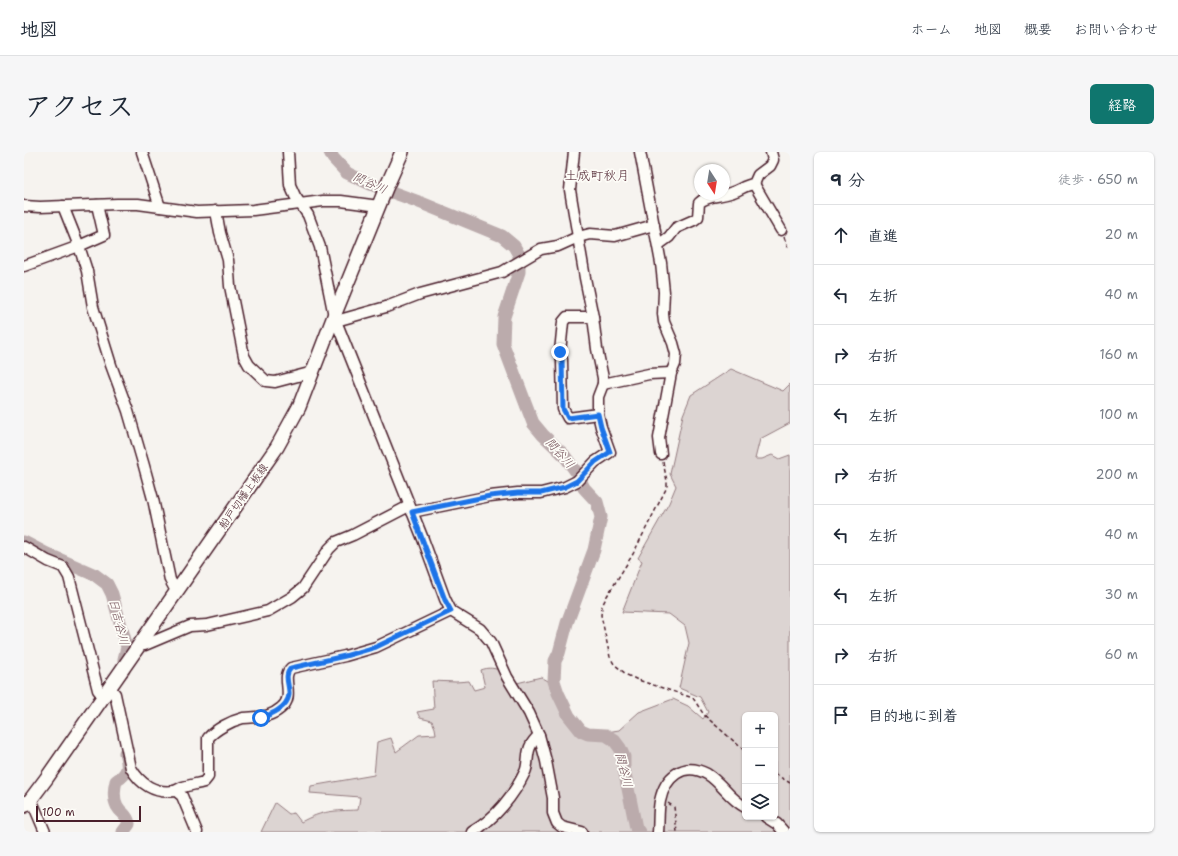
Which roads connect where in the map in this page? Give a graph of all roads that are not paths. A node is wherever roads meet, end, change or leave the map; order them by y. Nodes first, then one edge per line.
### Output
1 (142, 152) edge
2 (288, 152) edge
3 (402, 152) edge
4 (574, 152) edge
5 (640, 152) edge
6 (771, 152) edge
7 (754, 184) junction
8 (97, 204) junction
9 (300, 204) junction
10 (24, 206) edge
11 (63, 206) junction
12 (379, 206) junction
13 (160, 208) junction
14 (216, 211) junction
15 (654, 225) junction
16 (780, 230) road end
17 (578, 237) junction
18 (658, 245) junction
19 (79, 246) junction
20 (24, 266) edge
21 (593, 317) junction
22 (335, 319) junction
23 (313, 372) junction
24 (671, 373) junction
25 (603, 384) junction
26 (598, 414) junction
27 (661, 454) road end
28 (410, 509) junction
29 (24, 547) edge
30 (176, 591) junction
31 (451, 611) junction
32 (140, 644) junction
33 (109, 692) junction
34 (539, 735) junction
35 (176, 791) junction
36 (28, 803) edge
37 (742, 805) edge
38 (771, 820) edge
39 (45, 832) edge
40 (197, 832) edge
41 (472, 832) edge
42 (582, 832) edge
43 (658, 832) edge
44 (784, 832) edge

1 - 13 street
2 - 9 street
3 - 12 main road, 船戸切幡上板線
4 - 17 street
5 - 15 street
6 - 7 street
7 - 16 street
7 - 18 street
8 - 11 street
8 - 13 street
8 - 19 street
9 - 12 street
9 - 14 street
9 - 22 street
10 - 11 street
11 - 19 street
12 - 22 main road, 船戸切幡上板線
13 - 14 street
14 - 23 street
15 - 17 street
15 - 18 street
17 - 21 street
17 - 22 street
18 - 24 street
19 - 20 street
19 - 30 street
21 - 25 street
21 - 26 street
22 - 23 main road, 船戸切幡上板線
22 - 28 street
23 - 30 main road, 船戸切幡上板線
24 - 25 street
24 - 27 street
25 - 26 street
26 - 28 street
28 - 31 street
28 - 32 street
29 - 33 street
30 - 32 main road, 船戸切幡上板線
31 - 34 street
31 - 35 street
32 - 33 main road, 船戸切幡上板線
33 - 35 street
33 - 36 main road, 船戸切幡上板線
34 - 41 street
34 - 42 street
35 - 40 street
36 - 39 street
37 - 43 street
38 - 44 street

